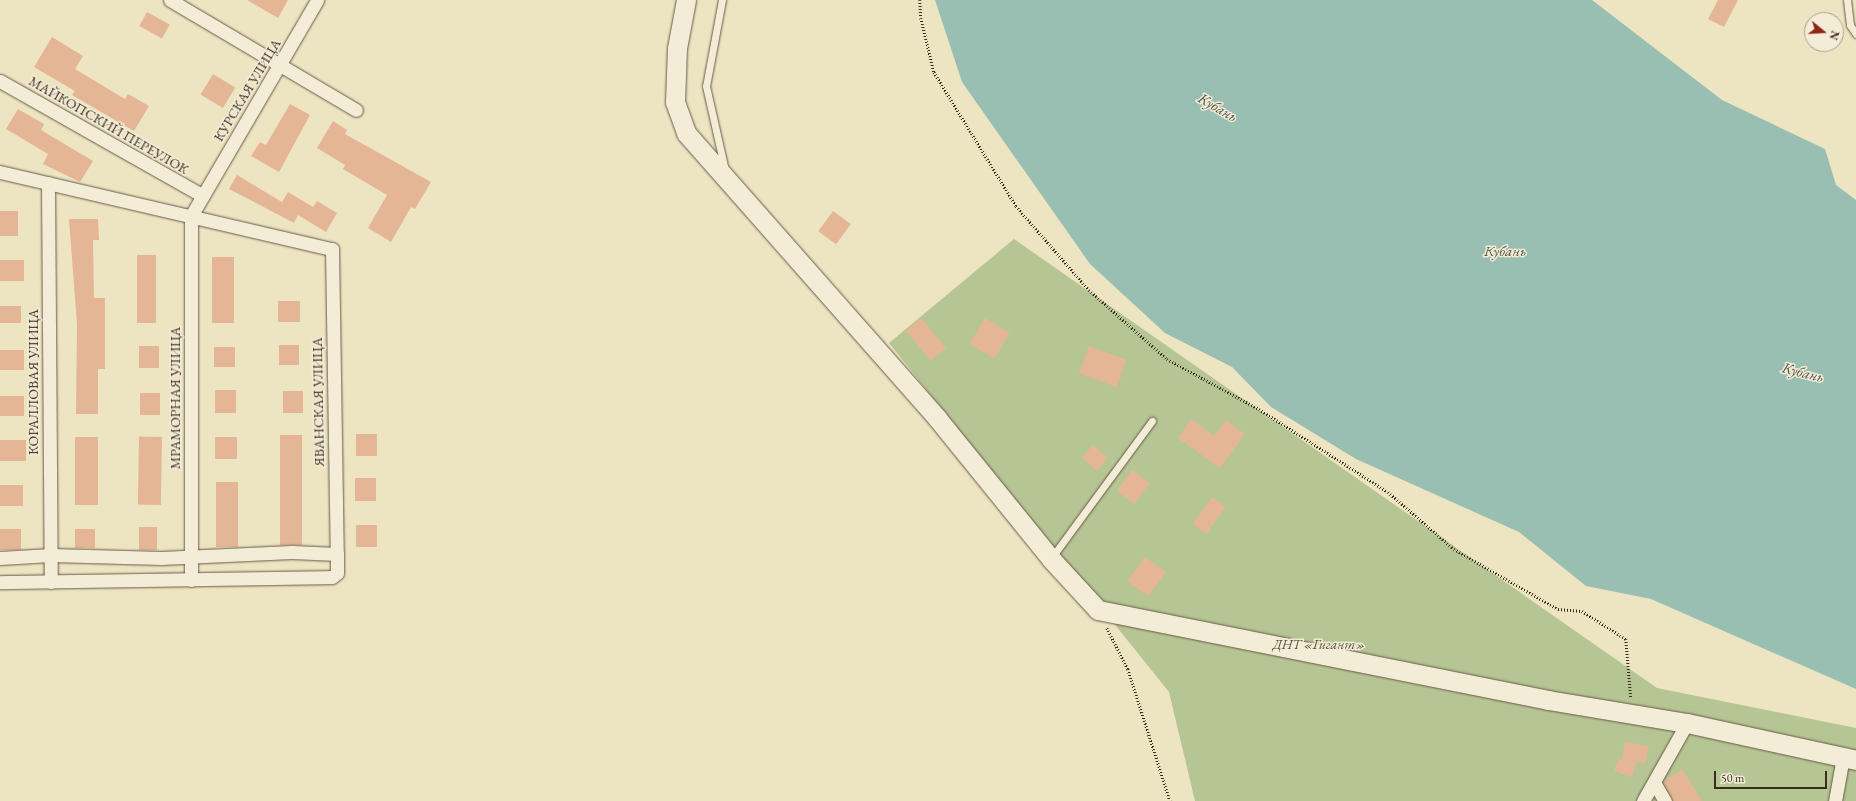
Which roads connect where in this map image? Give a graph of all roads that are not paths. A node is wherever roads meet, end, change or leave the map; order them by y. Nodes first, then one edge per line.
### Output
1 (170, 0) edge
2 (317, 0) edge
3 (686, 0) edge
4 (722, 0) edge
5 (1847, 0) edge
6 (1856, 34) edge
7 (282, 65) junction
8 (0, 81) edge
9 (356, 110) dead end
10 (0, 172) edge
11 (727, 177) junction
12 (48, 183) junction
13 (203, 196) junction
14 (191, 216) junction
15 (1152, 421) dead end
16 (337, 554) junction
17 (51, 555) junction
18 (191, 555) junction
19 (0, 558) edge
20 (1051, 559) junction
21 (191, 580) junction
22 (0, 582) edge
23 (51, 582) junction
24 (1687, 723) junction
25 (1850, 758) edge
26 (1655, 784) junction
27 (1643, 801) edge
28 (1665, 801) edge
29 (1835, 801) edge

1 - 7 street
2 - 7 street, КУРСКАЯ УЛИЦА
3 - 11 street
4 - 11 lane
5 - 6 lane
7 - 9 street
7 - 13 street, КУРСКАЯ УЛИЦА
8 - 13 street, МАЙКОПСКИЙ ПЕРЕУЛОК
10 - 12 street
11 - 20 street
12 - 14 street
12 - 17 street, КОРАЛЛОВАЯ УЛИЦА
13 - 14 street, КУРСКАЯ УЛИЦА
14 - 16 street, ЯВАНСКАЯ УЛИЦА
14 - 18 street, МРАМОРНАЯ УЛИЦА
15 - 20 lane
16 - 18 street
16 - 21 street, ЯВАНСКАЯ УЛИЦА
17 - 18 street
17 - 19 street
17 - 23 street, КОРАЛЛОВАЯ УЛИЦА
18 - 21 street, МРАМОРНАЯ УЛИЦА
20 - 24 street
21 - 23 street
22 - 23 street
24 - 25 street
24 - 26 street
25 - 29 street
26 - 27 street
26 - 28 street

